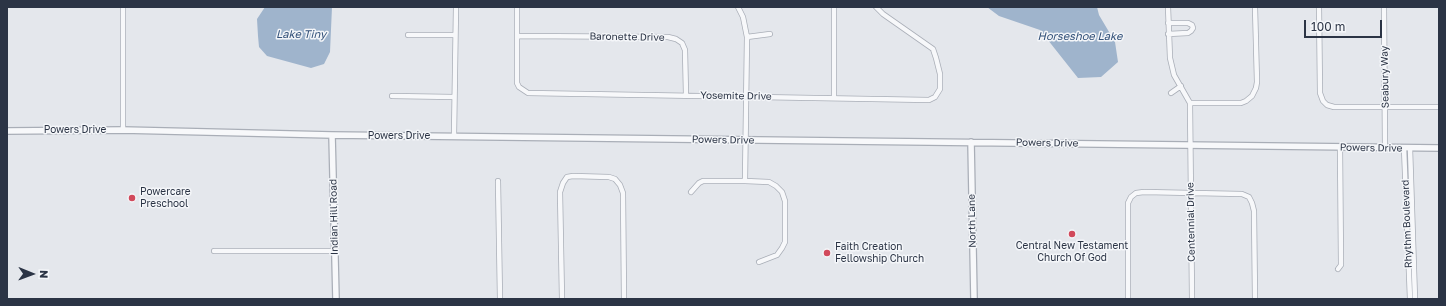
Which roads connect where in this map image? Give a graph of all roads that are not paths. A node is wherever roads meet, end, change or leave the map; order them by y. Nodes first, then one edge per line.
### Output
1 (123, 7) edge
2 (456, 7) edge
3 (517, 7) edge
4 (738, 7) edge
5 (834, 7) edge
6 (876, 7) edge
7 (1168, 7) edge
8 (1255, 7) edge
9 (1319, 7) edge
10 (1384, 7) edge
11 (1168, 23) junction
12 (770, 34) dead end
13 (1168, 34) junction
14 (408, 35) dead end
15 (455, 35) junction
16 (518, 36) junction
17 (747, 37) junction
18 (1181, 86) junction
19 (1171, 93) dead end
20 (686, 95) junction
21 (392, 96) dead end
22 (747, 96) junction
23 (454, 97) junction
24 (834, 97) junction
25 (1190, 104) junction
26 (1385, 107) junction
27 (1439, 107) edge
28 (123, 130) junction
29 (7, 131) edge
30 (332, 136) junction
31 (454, 136) junction
32 (746, 140) junction
33 (971, 142) junction
34 (1191, 145) junction
35 (1340, 147) junction
36 (1385, 148) junction
37 (1407, 148) junction
38 (1439, 148) edge
39 (498, 181) dead end
40 (745, 181) junction
41 (691, 192) dead end
42 (1191, 193) junction
43 (214, 251) dead end
44 (335, 251) junction
45 (759, 262) dead end
46 (1338, 269) dead end
47 (336, 299) edge
48 (500, 299) edge
49 (562, 299) edge
50 (624, 299) edge
51 (974, 299) edge
52 (1128, 299) edge
53 (1192, 299) edge
54 (1256, 299) edge
55 (1410, 299) edge
56 (1415, 299) edge

1 - 28 street
2 - 15 street
3 - 16 street
4 - 17 street
5 - 24 street
6 - 24 street, Yosemite Drive
7 - 11 street
8 - 25 street
9 - 26 street
10 - 26 street, Seabury Way
11 - 13 street
11 - 13 street
12 - 17 street
13 - 18 street
14 - 15 street
15 - 23 street
16 - 20 street, Baronette Drive
16 - 20 street, Yosemite Drive
17 - 22 street
18 - 19 street
18 - 25 street
20 - 22 street, Yosemite Drive
21 - 23 street
22 - 24 street, Yosemite Drive
22 - 32 street
23 - 31 street
25 - 34 street, Centennial Drive
26 - 27 street
26 - 36 street, Seabury Way
28 - 29 street, Powers Drive
28 - 30 street, Powers Drive
30 - 31 street, Powers Drive
30 - 44 street, Indian Hill Road
31 - 32 street, Powers Drive
32 - 33 street, Powers Drive
32 - 40 street
33 - 34 street, Powers Drive
33 - 51 street, North Lane
34 - 35 street, Powers Drive
34 - 42 street, Centennial Drive
35 - 36 street, Powers Drive
35 - 46 street
36 - 37 street, Powers Drive
37 - 38 street, Powers Drive
37 - 55 street, Rhythm Boulevard
37 - 56 street, Rhythm Boulevard
39 - 48 street
40 - 41 street
40 - 45 street
42 - 52 street
42 - 53 street, Centennial Drive
42 - 54 street
43 - 44 street
44 - 47 street, Indian Hill Road
49 - 50 street

